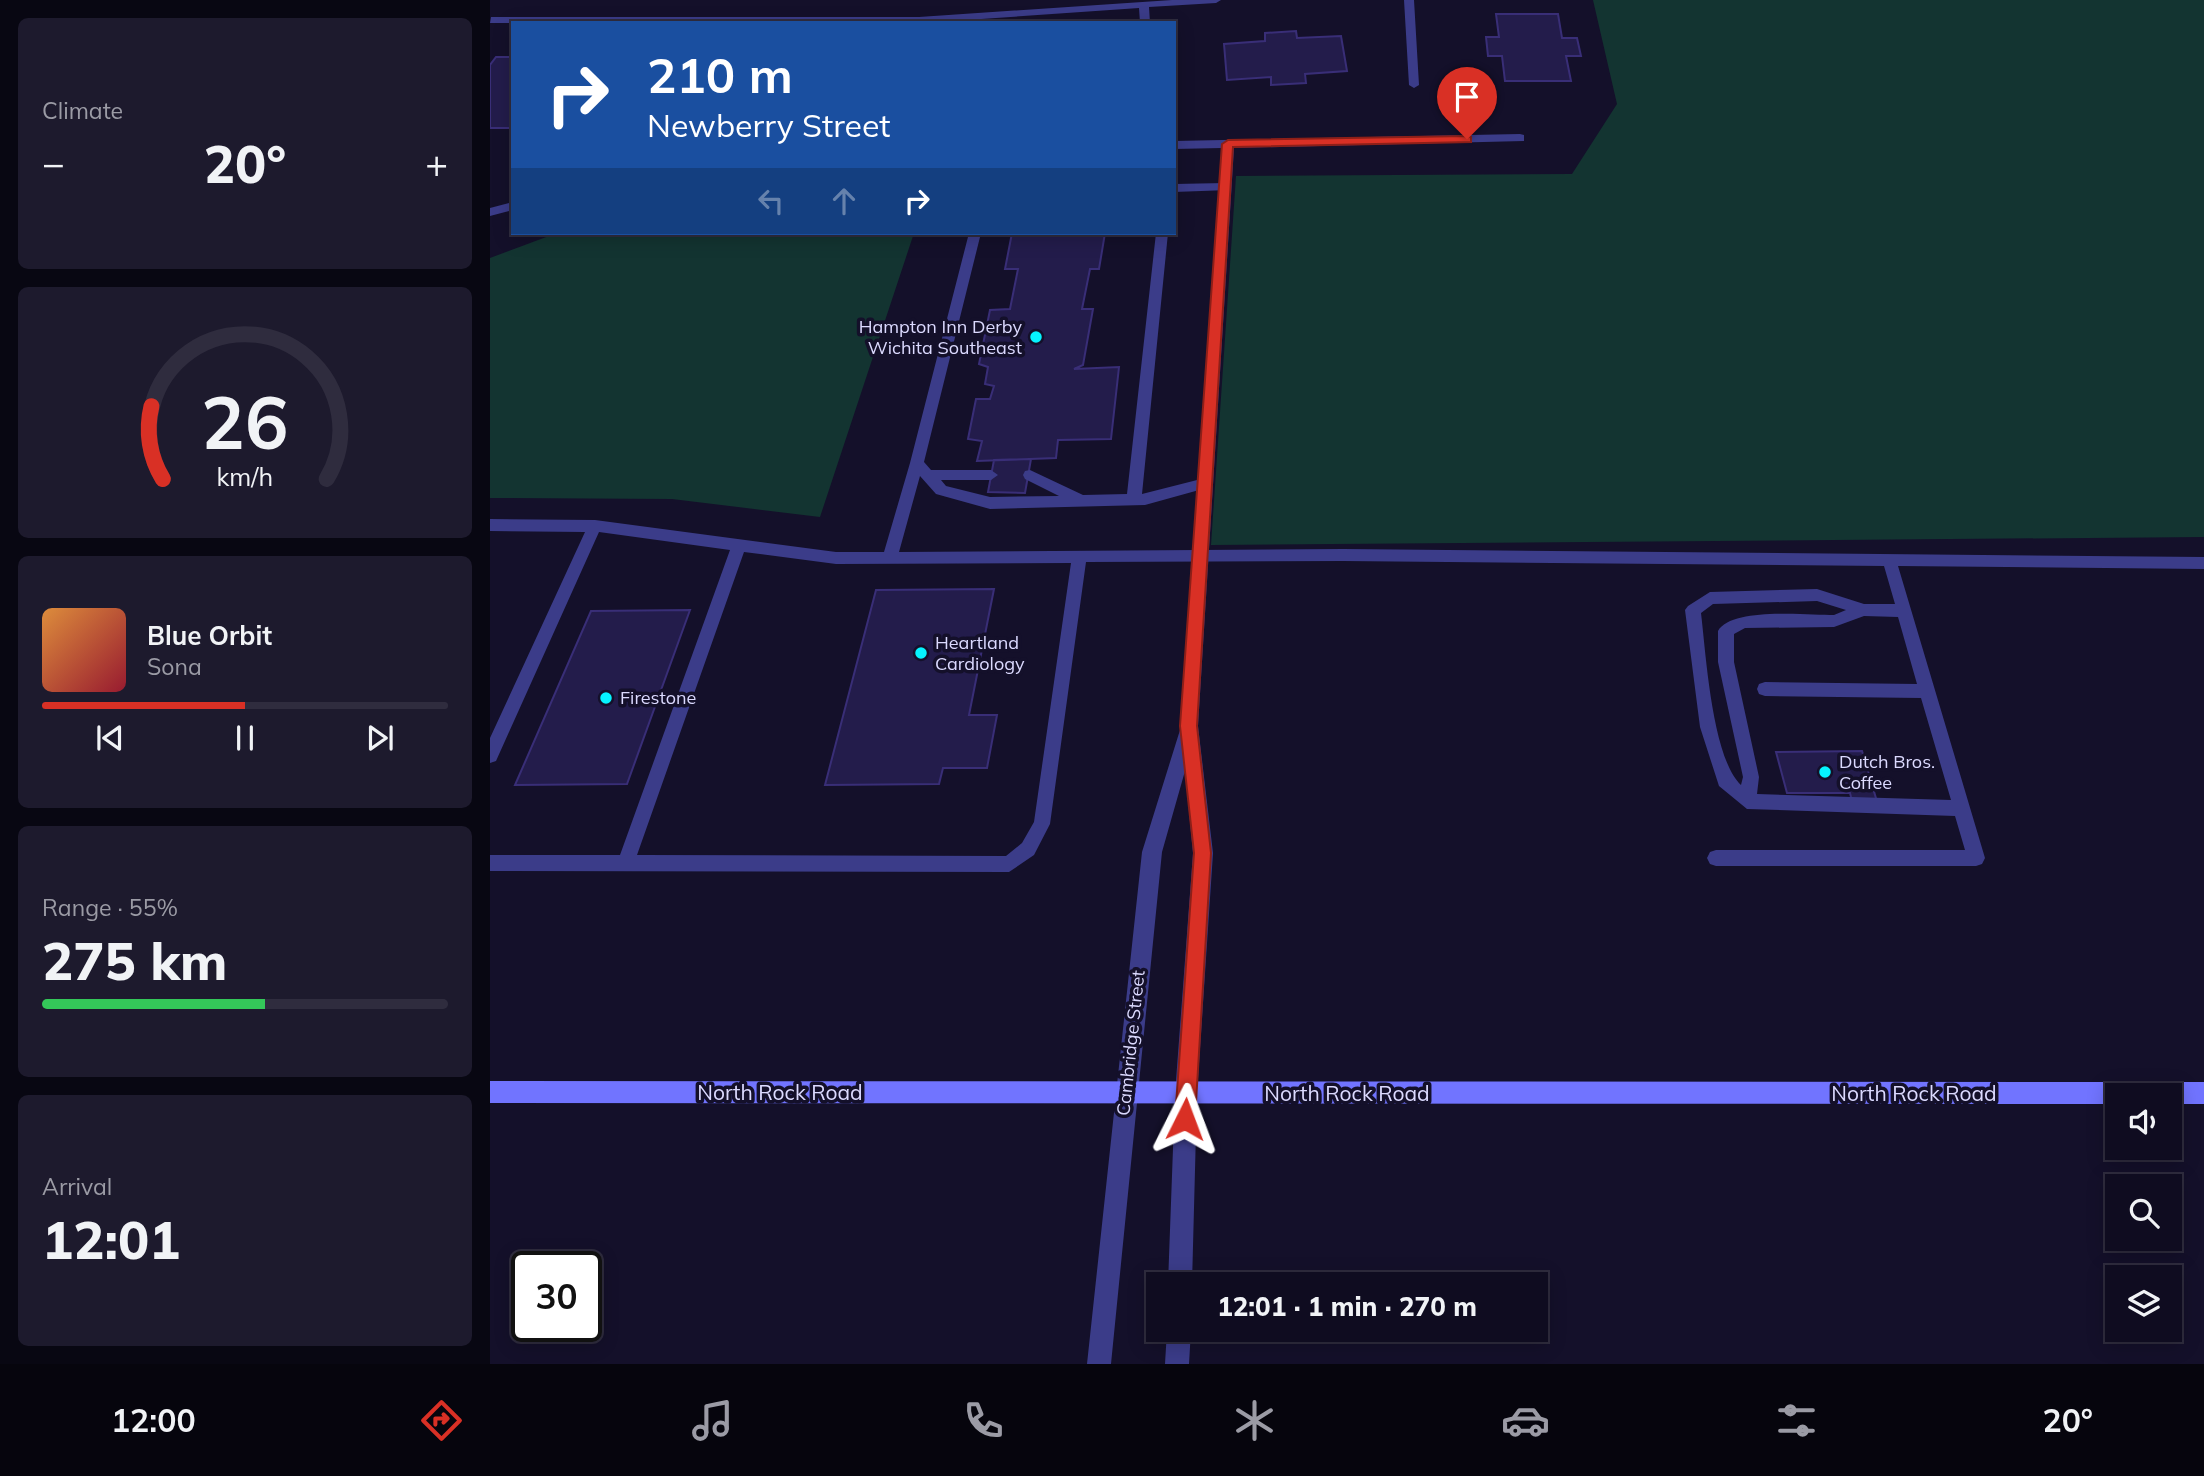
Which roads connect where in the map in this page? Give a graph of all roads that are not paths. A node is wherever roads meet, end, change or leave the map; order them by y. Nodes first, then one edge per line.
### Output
1 (1216, 0) edge
2 (1409, 0) edge
3 (1144, 5) junction
4 (1017, 18) edge
5 (1000, 19) edge
6 (491, 20) edge
7 (662, 21) edge
8 (1145, 21) edge
9 (1414, 85) dead end
10 (1520, 138) dead end
11 (1228, 144) junction
12 (1176, 145) edge
13 (1225, 187) junction
14 (1176, 188) edge
15 (511, 207) edge
16 (490, 212) edge
17 (974, 235) edge
18 (1162, 235) edge
19 (917, 463) junction
20 (928, 475) junction
21 (991, 475) dead end
22 (1030, 475) dead end
23 (1205, 483) junction
24 (1134, 499) junction
25 (1080, 500) junction
26 (490, 525) edge
27 (595, 526) junction
28 (738, 545) junction
29 (890, 557) junction
30 (1079, 557) junction
31 (1200, 557) junction
32 (1889, 559) junction
33 (2204, 563) edge
34 (1864, 610) junction
35 (1905, 611) junction
36 (1765, 689) dead end
37 (1927, 691) junction
38 (1188, 726) junction
39 (490, 756) edge
40 (1747, 801) junction
41 (1962, 808) junction
42 (1716, 858) dead end
43 (490, 863) edge
44 (625, 864) junction
45 (490, 1092) edge
46 (2204, 1093) edge
47 (1125, 1094) junction
48 (1186, 1094) junction
49 (1180, 1272) edge
50 (1178, 1342) edge
51 (1099, 1364) edge
52 (1177, 1364) edge

1 - 3 lane
2 - 9 lane
3 - 4 lane
3 - 8 lane
4 - 5 lane
5 - 7 lane
6 - 7 lane
10 - 11 street
11 - 12 street
11 - 13 street, Cambridge Street
13 - 14 lane
13 - 23 street, Cambridge Street
15 - 16 street
17 - 19 lane
18 - 24 lane
19 - 20 lane
19 - 29 lane
20 - 21 lane
20 - 25 lane
22 - 25 lane
23 - 24 lane
23 - 31 street, Cambridge Street
24 - 25 lane
26 - 27 lane
27 - 28 lane
27 - 39 lane
28 - 29 lane
28 - 44 lane
29 - 30 lane
30 - 31 lane
30 - 44 lane
31 - 32 lane
31 - 38 street, Cambridge Street
32 - 33 lane
32 - 35 lane
34 - 35 lane
34 - 40 lane
34 - 40 lane
35 - 37 lane
36 - 37 lane
37 - 41 lane
38 - 47 street, Cambridge Street
38 - 48 street, Cambridge Street
40 - 41 lane
41 - 42 lane
43 - 44 lane
45 - 47 main road, North Rock Road
46 - 48 main road, North Rock Road
47 - 48 main road, North Rock Road
47 - 51 street, Cambridge Street
48 - 49 street, Cambridge Street
50 - 52 street

